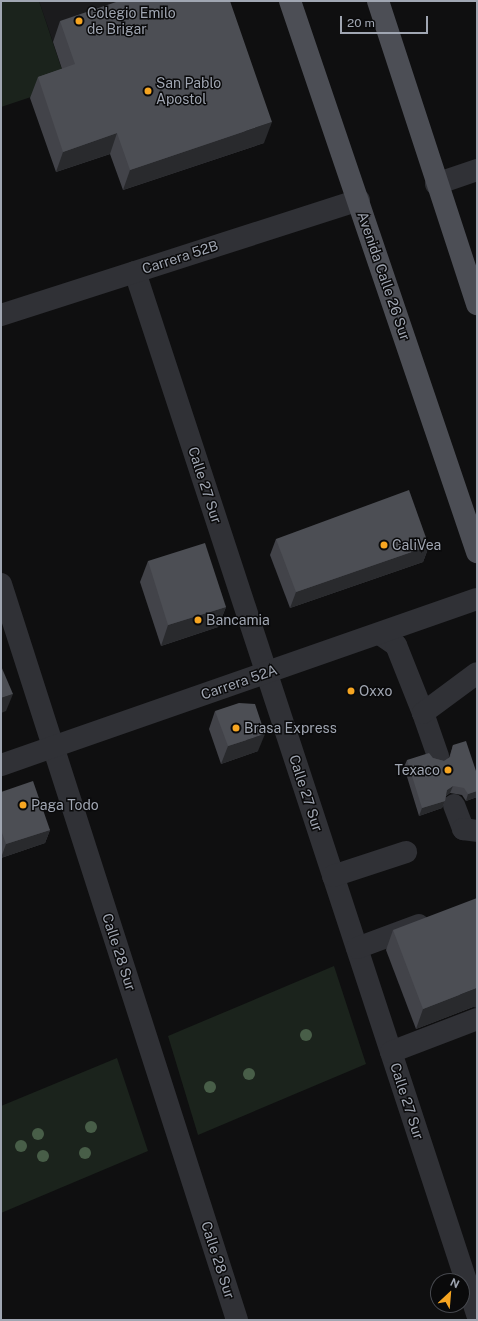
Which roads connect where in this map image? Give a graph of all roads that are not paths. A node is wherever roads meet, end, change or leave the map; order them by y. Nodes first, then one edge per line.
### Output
1 (290, 1) edge
2 (378, 1) edge
3 (477, 170) edge
4 (436, 184) junction
5 (359, 200) junction
6 (135, 272) junction
7 (477, 304) edge
8 (1, 315) edge
9 (477, 552) edge
10 (1, 584) edge
11 (477, 599) edge
12 (381, 635) junction
13 (266, 673) junction
14 (477, 673) edge
15 (423, 713) junction
16 (53, 748) junction
17 (438, 756) dead end
18 (1, 765) edge
19 (454, 805) dead end
20 (477, 831) edge
21 (406, 852) dead end
22 (333, 876) junction
23 (442, 917) edge
24 (357, 948) junction
25 (477, 1019) edge
26 (391, 1052) junction
27 (477, 1314) edge
28 (237, 1320) edge

1 - 5 main road, Avenida Calle 26 Sur
2 - 4 main road
3 - 4 street
4 - 7 main road
5 - 6 street, Carrera 52B
5 - 9 main road, Avenida Calle 26 Sur
6 - 8 street, Carrera 52B
6 - 13 street, Calle 27 Sur
10 - 16 street, Calle 28 Sur
11 - 12 street, Carrera 52A
12 - 13 street, Carrera 52A
12 - 15 street
13 - 16 street, Carrera 52A
13 - 22 street, Calle 27 Sur
14 - 15 street
15 - 17 street
16 - 18 street, Carrera 52A
16 - 28 street, Calle 28 Sur
19 - 20 street
21 - 22 street
22 - 24 street, Calle 27 Sur
23 - 24 street
24 - 26 street, Calle 27 Sur
25 - 26 street
26 - 27 street, Calle 27 Sur

